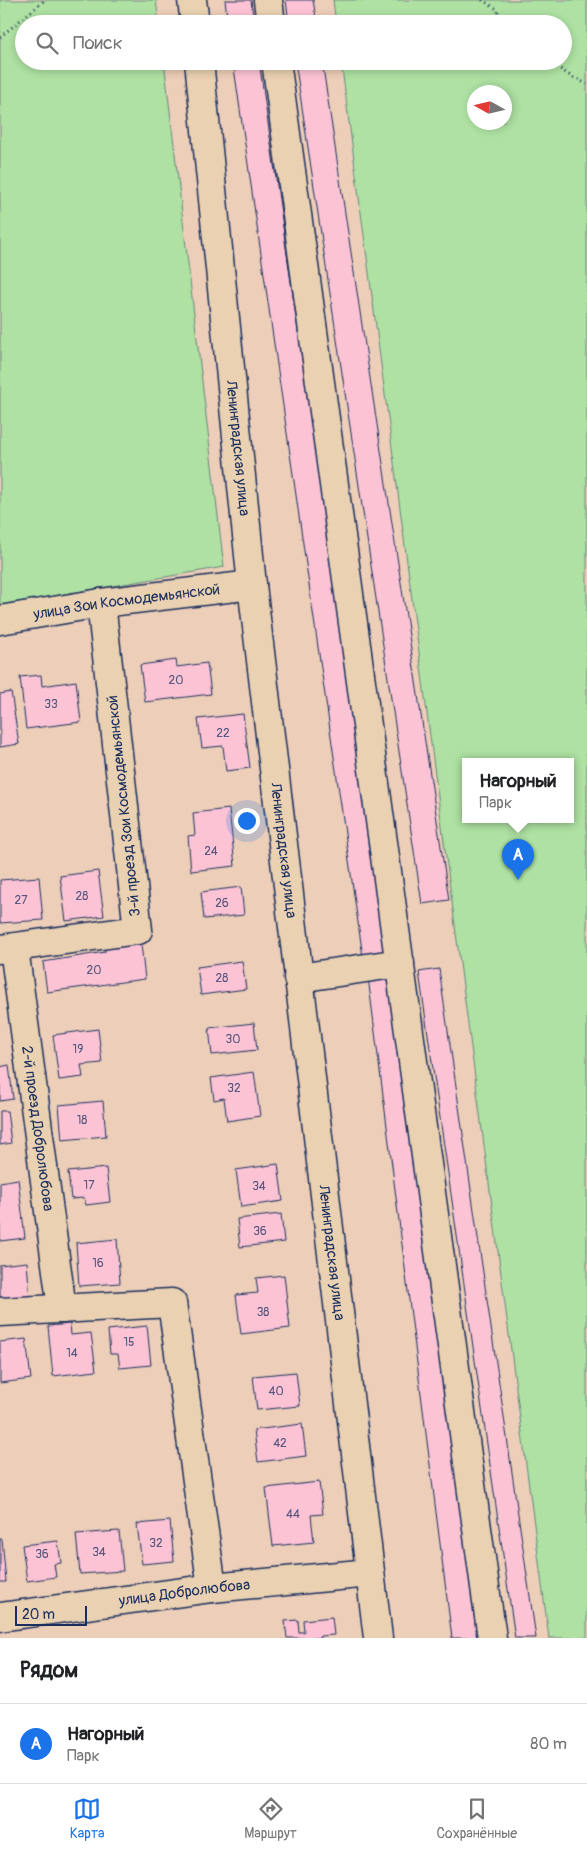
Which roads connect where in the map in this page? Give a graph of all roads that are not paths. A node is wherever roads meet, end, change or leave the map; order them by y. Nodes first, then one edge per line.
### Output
1 (192, 0) edge
2 (268, 0) edge
3 (194, 15) edge
4 (270, 15) edge
5 (200, 70) edge
6 (277, 70) edge
7 (252, 585) junction
8 (101, 603) junction
9 (0, 620) edge
10 (7, 949) edge
11 (400, 963) junction
12 (298, 978) junction
13 (62, 1309) junction
14 (0, 1312) edge
15 (370, 1573) junction
16 (212, 1588) junction
17 (0, 1617) edge
18 (378, 1638) edge
19 (492, 1638) edge

1 - 3 street
2 - 4 street
5 - 7 street, Ленинградская улица
6 - 11 street
7 - 8 street, улица Зои Космодемьянской
7 - 12 street, Ленинградская улица
8 - 9 street, улица Зои Космодемьянской
8 - 10 street, 3-й проезд Зои Космодемьянской
10 - 13 street, 2-й проезд Добролюбова
11 - 12 street
11 - 19 street
12 - 15 street, Ленинградская улица
13 - 14 street
13 - 16 street
15 - 16 street, улица Добролюбова
15 - 18 street, Ленинградская улица
16 - 17 street, улица Добролюбова

